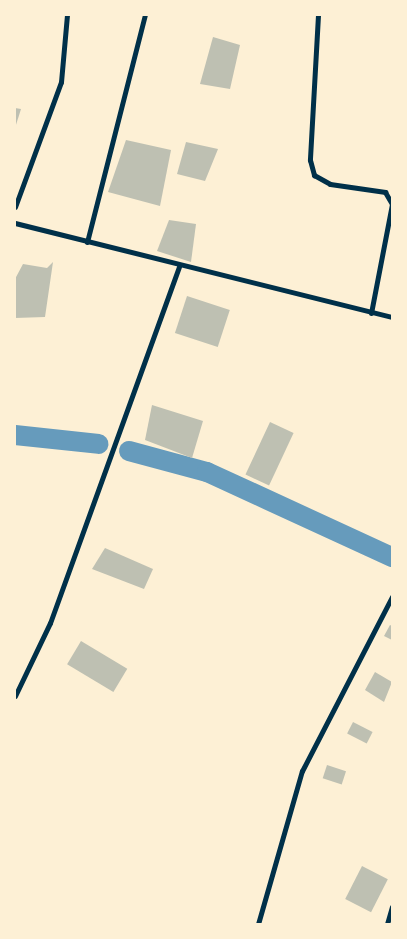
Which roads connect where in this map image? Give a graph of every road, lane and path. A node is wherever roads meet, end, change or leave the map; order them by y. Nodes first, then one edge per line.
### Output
1 (67, 15) edge
2 (145, 15) edge
3 (318, 15) edge
4 (15, 207) edge
5 (15, 223) edge
6 (86, 242) junction
7 (179, 267) junction
8 (371, 313) junction
9 (392, 317) edge
10 (392, 597) edge
11 (15, 696) edge
12 (392, 907) edge
13 (258, 924) edge
14 (387, 924) edge

1 - 4 street
2 - 6 street
3 - 8 street
5 - 6 street
6 - 7 street
7 - 8 street
7 - 11 street
8 - 9 street
10 - 13 street
12 - 14 street

